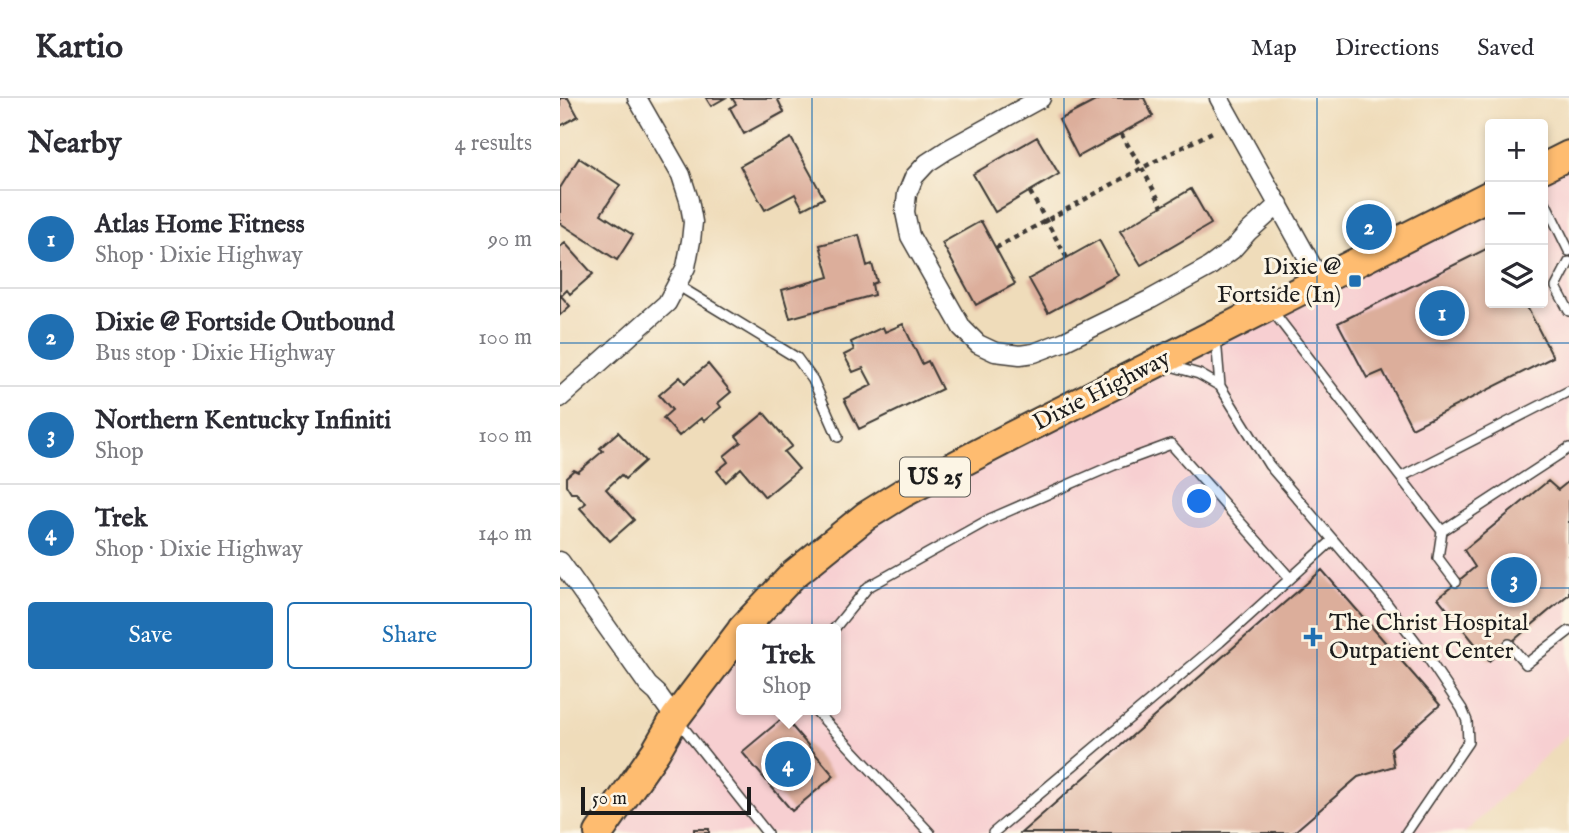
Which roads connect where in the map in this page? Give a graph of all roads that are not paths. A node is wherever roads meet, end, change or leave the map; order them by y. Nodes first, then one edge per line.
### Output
1 (637, 98) edge
2 (1041, 98) edge
3 (1219, 98) edge
4 (1569, 155) edge
5 (1548, 166) edge
6 (1485, 198) edge
7 (1279, 204) junction
8 (1548, 205) edge
9 (1564, 229) edge
10 (1569, 251) edge
11 (1569, 262) edge
12 (1320, 280) junction
13 (677, 285) junction
14 (1269, 306) junction
15 (1569, 311) edge
16 (1216, 333) junction
17 (1156, 363) junction
18 (1220, 386) junction
19 (1569, 391) edge
20 (560, 398) edge
21 (838, 437) dead end
22 (1569, 448) edge
23 (1401, 477) junction
24 (1442, 531) junction
25 (1333, 540) junction
26 (560, 561) edge
27 (1290, 578) junction
28 (1456, 582) dead end
29 (747, 624) edge
30 (838, 624) edge
31 (1569, 631) edge
32 (736, 637) edge
33 (1509, 644) dead end
34 (820, 715) edge
35 (675, 718) junction
36 (599, 833) edge
37 (768, 833) edge
38 (930, 833) edge
39 (993, 833) edge
40 (1406, 833) edge

1 - 13 street
2 - 7 street
3 - 7 street
4 - 5 main road
6 - 12 main road, Dixie Highway / US 25
7 - 12 street
8 - 9 lane
9 - 10 lane
11 - 15 lane
12 - 14 main road, Dixie Highway / US 25
13 - 20 street
13 - 21 lane
14 - 16 main road, Dixie Highway / US 25
14 - 23 lane
16 - 17 main road, Dixie Highway / US 25
16 - 18 lane
17 - 18 lane
17 - 29 main road, Dixie Highway / US 25
18 - 25 lane
19 - 23 lane
22 - 24 lane
23 - 24 lane
24 - 28 lane
25 - 27 lane
25 - 40 lane
26 - 35 street
27 - 30 lane
27 - 39 lane
31 - 33 lane
32 - 35 main road, Dixie Highway / US 25
34 - 38 lane
35 - 36 main road, Dixie Highway / US 25
35 - 37 lane

